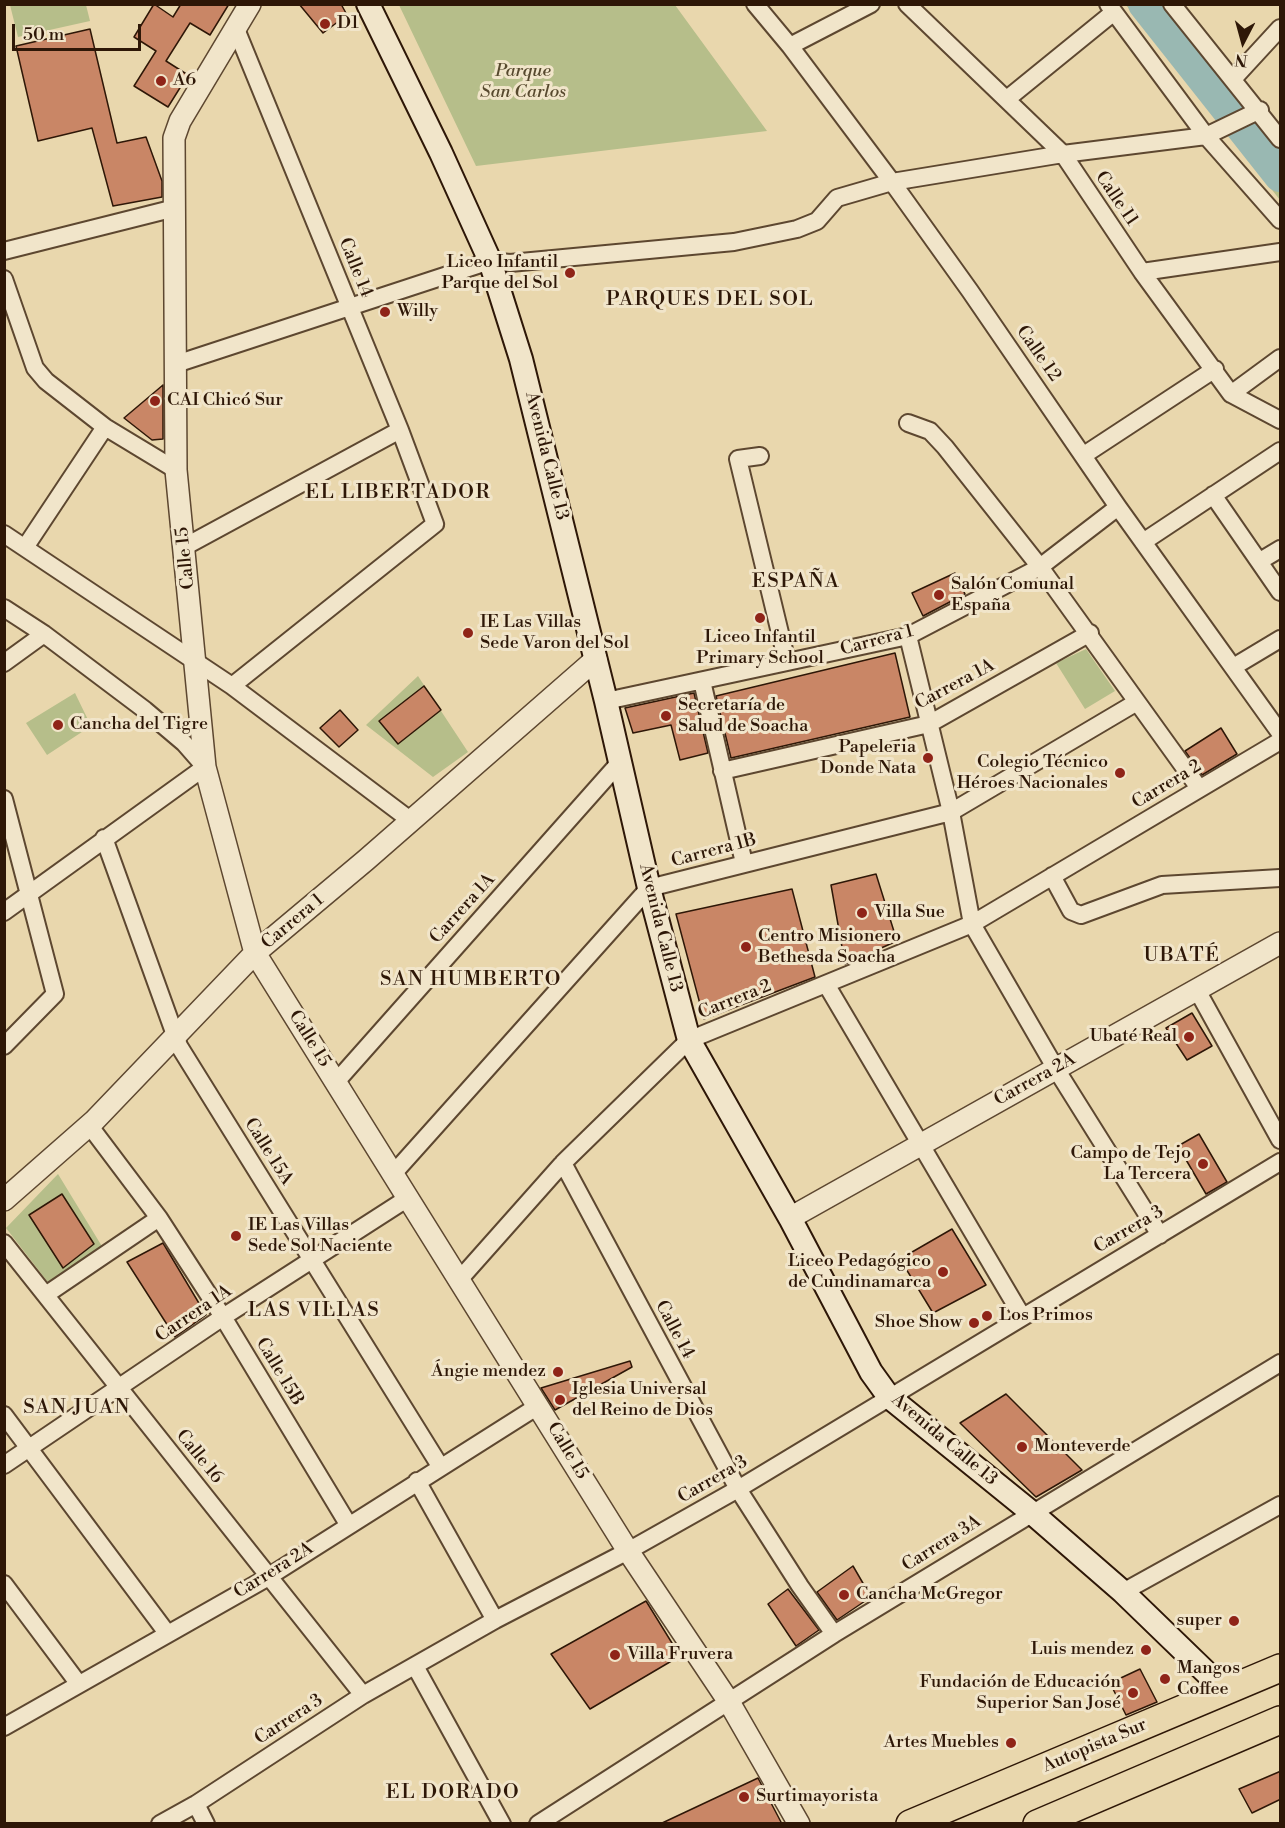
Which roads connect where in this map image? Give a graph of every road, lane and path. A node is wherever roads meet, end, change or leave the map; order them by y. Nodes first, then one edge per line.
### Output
1 (250, 4) edge
2 (368, 4) edge
3 (755, 4) edge
4 (871, 4) edge
5 (907, 4) edge
6 (1173, 4) edge
7 (1111, 8) edge
8 (236, 28) junction
9 (1281, 28) edge
10 (790, 46) junction
11 (1233, 78) junction
12 (1007, 99) junction
13 (1260, 110) junction
14 (1206, 136) junction
15 (1281, 139) edge
16 (1062, 154) junction
17 (892, 183) junction
18 (175, 208) junction
19 (1281, 220) edge
20 (4, 251) edge
21 (1281, 252) edge
22 (490, 261) junction
23 (1142, 272) junction
24 (4, 279) edge
25 (349, 307) junction
26 (1281, 358) edge
27 (176, 364) junction
28 (1215, 369) junction
29 (1231, 394) junction
30 (1281, 420) edge
31 (908, 423) dead end
32 (105, 427) junction
33 (400, 430) junction
34 (1281, 451) edge
35 (1084, 455) junction
36 (760, 456) dead end
37 (176, 470) junction
38 (1213, 495) junction
39 (1118, 507) junction
40 (4, 534) edge
41 (1143, 542) junction
42 (26, 546) junction
43 (186, 546) junction
44 (1281, 549) edge
45 (1260, 561) junction
46 (1041, 567) junction
47 (1281, 592) edge
48 (4, 608) edge
49 (1090, 633) junction
50 (44, 634) junction
51 (908, 636) junction
52 (1281, 639) edge
53 (596, 659) junction
54 (197, 662) junction
55 (787, 662) junction
56 (4, 663) edge
57 (1235, 666) junction
58 (702, 681) junction
59 (232, 686) junction
60 (606, 701) junction
61 (1137, 702) junction
62 (929, 724) junction
63 (1281, 733) edge
64 (1281, 741) edge
65 (620, 762) junction
66 (205, 767) junction
67 (722, 771) junction
68 (1199, 788) junction
69 (4, 799) edge
70 (951, 812) junction
71 (411, 820) junction
72 (104, 838) junction
73 (744, 863) junction
74 (1052, 876) junction
75 (1281, 878) edge
76 (649, 888) junction
77 (30, 892) junction
78 (4, 912) edge
79 (972, 924) junction
80 (1281, 943) edge
81 (255, 953) junction
82 (825, 984) junction
83 (1197, 990) junction
84 (176, 1037) junction
85 (689, 1040) junction
86 (4, 1047) edge
87 (1056, 1070) junction
88 (336, 1083) junction
89 (89, 1125) junction
90 (1281, 1140) edge
91 (920, 1144) junction
92 (1281, 1162) edge
93 (563, 1163) junction
94 (393, 1174) junction
95 (408, 1197) junction
96 (4, 1200) edge
97 (159, 1218) junction
98 (790, 1218) junction
99 (1160, 1235) junction
100 (4, 1243) edge
101 (313, 1261) junction
102 (459, 1280) junction
103 (47, 1294) junction
104 (223, 1317) junction
105 (1022, 1317) junction
106 (1281, 1363) edge
107 (119, 1389) junction
108 (889, 1397) junction
109 (538, 1406) junction
110 (4, 1415) edge
111 (30, 1448) junction
112 (4, 1465) edge
113 (440, 1466) junction
114 (417, 1480) junction
115 (738, 1489) junction
116 (1281, 1505) edge
117 (1031, 1512) junction
118 (348, 1524) junction
119 (628, 1551) junction
120 (268, 1576) junction
121 (4, 1584) edge
122 (1123, 1593) junction
123 (495, 1620) junction
124 (167, 1634) junction
125 (834, 1634) junction
126 (415, 1666) junction
127 (1281, 1668) edge
128 (78, 1683) junction
129 (1228, 1690) junction
130 (363, 1695) junction
131 (729, 1702) junction
132 (1281, 1720) edge
133 (4, 1727) edge
134 (195, 1804) junction
135 (1052, 1820) edge
136 (160, 1824) edge
137 (206, 1824) edge
138 (502, 1824) edge
139 (537, 1824) edge
140 (799, 1824) edge
141 (910, 1824) edge

1 - 8 street
2 - 22 main road, Avenida Calle 13
3 - 10 street, Calle 12
4 - 10 street
5 - 12 street, Calle 11
6 - 11 street
7 - 12 street
7 - 14 street
8 - 18 street, Calle 15
8 - 25 street, Calle 14
9 - 11 street
10 - 17 street, Calle 12
11 - 13 street
12 - 16 street, Calle 11
13 - 14 street
13 - 15 street
14 - 16 street
14 - 19 street
16 - 17 street
16 - 23 street, Calle 11
17 - 22 street
17 - 35 street, Calle 12
18 - 20 street
18 - 27 street, Calle 15
21 - 23 street
22 - 25 street
22 - 53 main road, Avenida Calle 13
23 - 28 street, Calle 11
24 - 32 street
25 - 27 street
25 - 33 street, Calle 14
26 - 29 street
27 - 37 street, Calle 15
28 - 29 street, Calle 11
28 - 35 street
29 - 30 street, Calle 11
31 - 46 street
32 - 37 street
32 - 42 street
33 - 43 street
33 - 59 street, Calle 14
34 - 38 street
35 - 39 street, Calle 12
36 - 55 street
37 - 43 street, Calle 15
38 - 41 street
38 - 45 street
39 - 41 street, Calle 12
39 - 46 street, Carrera 1
40 - 42 street
41 - 57 street, Calle 12
42 - 54 street
43 - 54 street, Calle 15
44 - 45 street
45 - 47 street
46 - 49 street
46 - 51 street, Carrera 1
48 - 50 street
49 - 61 street
49 - 62 street, Carrera 1A
50 - 56 street
50 - 66 street
51 - 55 street, Carrera 1
51 - 62 street
52 - 57 street
53 - 60 main road, Avenida Calle 13
53 - 71 street, Carrera 1
54 - 59 street
54 - 66 street, Calle 15
55 - 58 street, Carrera 1
57 - 63 street, Calle 12
58 - 60 street, Carrera 1
58 - 67 street
59 - 71 street
60 - 65 main road, Avenida Calle 13
61 - 68 street
61 - 70 street, Carrera 1B
62 - 67 street, Carrera 1A
62 - 70 street
64 - 68 street, Carrera 2
65 - 76 main road, Avenida Calle 13
65 - 88 street, Carrera 1A
66 - 72 street
66 - 81 street, Calle 15
67 - 73 street
68 - 74 street, Carrera 2
69 - 77 street
70 - 73 street, Carrera 1B
70 - 79 street
71 - 81 street, Carrera 1
72 - 77 street
72 - 84 street, Calle 15A
73 - 76 street, Carrera 1B
74 - 75 street
74 - 79 street, Carrera 2
76 - 85 main road, Avenida Calle 13
76 - 94 street
77 - 78 street
77 - 86 street
79 - 82 street, Carrera 2
79 - 87 street
80 - 83 street, Carrera 2A
81 - 84 street, Carrera 1
81 - 88 street, Calle 15
82 - 85 street, Carrera 2
82 - 91 street
83 - 87 street, Carrera 2A
83 - 90 street
84 - 89 street, Carrera 1
84 - 101 street, Calle 15A
85 - 93 street, Carrera 2
85 - 98 main road, Avenida Calle 13
87 - 91 street, Carrera 2A
87 - 99 street
88 - 94 street, Calle 15
89 - 96 street, Carrera 1
89 - 97 street, Calle 15B
91 - 98 street, Carrera 2A
91 - 105 street
92 - 99 street, Carrera 3
93 - 102 street, Carrera 2
93 - 115 street, Calle 14
94 - 95 street, Calle 15
95 - 101 street, Carrera 1A
95 - 102 street, Calle 15
97 - 103 street
97 - 104 street, Calle 15B
98 - 108 main road, Avenida Calle 13
99 - 105 street, Carrera 3
100 - 103 street, Calle 16
101 - 104 street, Carrera 1A
101 - 113 street, Calle 15A
102 - 109 street, Calle 15
103 - 107 street, Calle 16
104 - 107 street, Carrera 1A
104 - 118 street, Calle 15B
105 - 108 street, Carrera 3
106 - 117 street, Carrera 3A
107 - 111 street, Carrera 1A
107 - 120 street, Calle 16
108 - 115 street, Carrera 3
108 - 117 main road, Avenida Calle 13
109 - 113 street, Carrera 2A
109 - 119 street, Calle 15
110 - 111 street
111 - 112 street, Carrera 1A
111 - 124 street
113 - 114 street, Carrera 2A
114 - 118 street, Carrera 2A
114 - 123 street
115 - 119 street, Carrera 3
115 - 125 street, Calle 14
116 - 122 street
117 - 122 main road, Avenida Calle 13
117 - 125 street, Carrera 3A
118 - 120 street, Carrera 2A
119 - 123 street, Carrera 3
119 - 131 street, Calle 15
120 - 124 street, Carrera 2A
120 - 130 street, Calle 16
121 - 128 street
122 - 129 main road, Avenida Calle 13
123 - 126 street, Carrera 3
124 - 128 street, Carrera 2A
125 - 131 street, Carrera 3A
126 - 130 street, Carrera 3
126 - 138 street
127 - 129 highway, Autopista Sur
128 - 133 street, Carrera 2A
129 - 141 highway, Autopista Sur
130 - 134 street, Carrera 3
131 - 139 street, Carrera 3A
131 - 140 street, Calle 15
132 - 135 highway
134 - 136 street, Carrera 3
134 - 137 street

